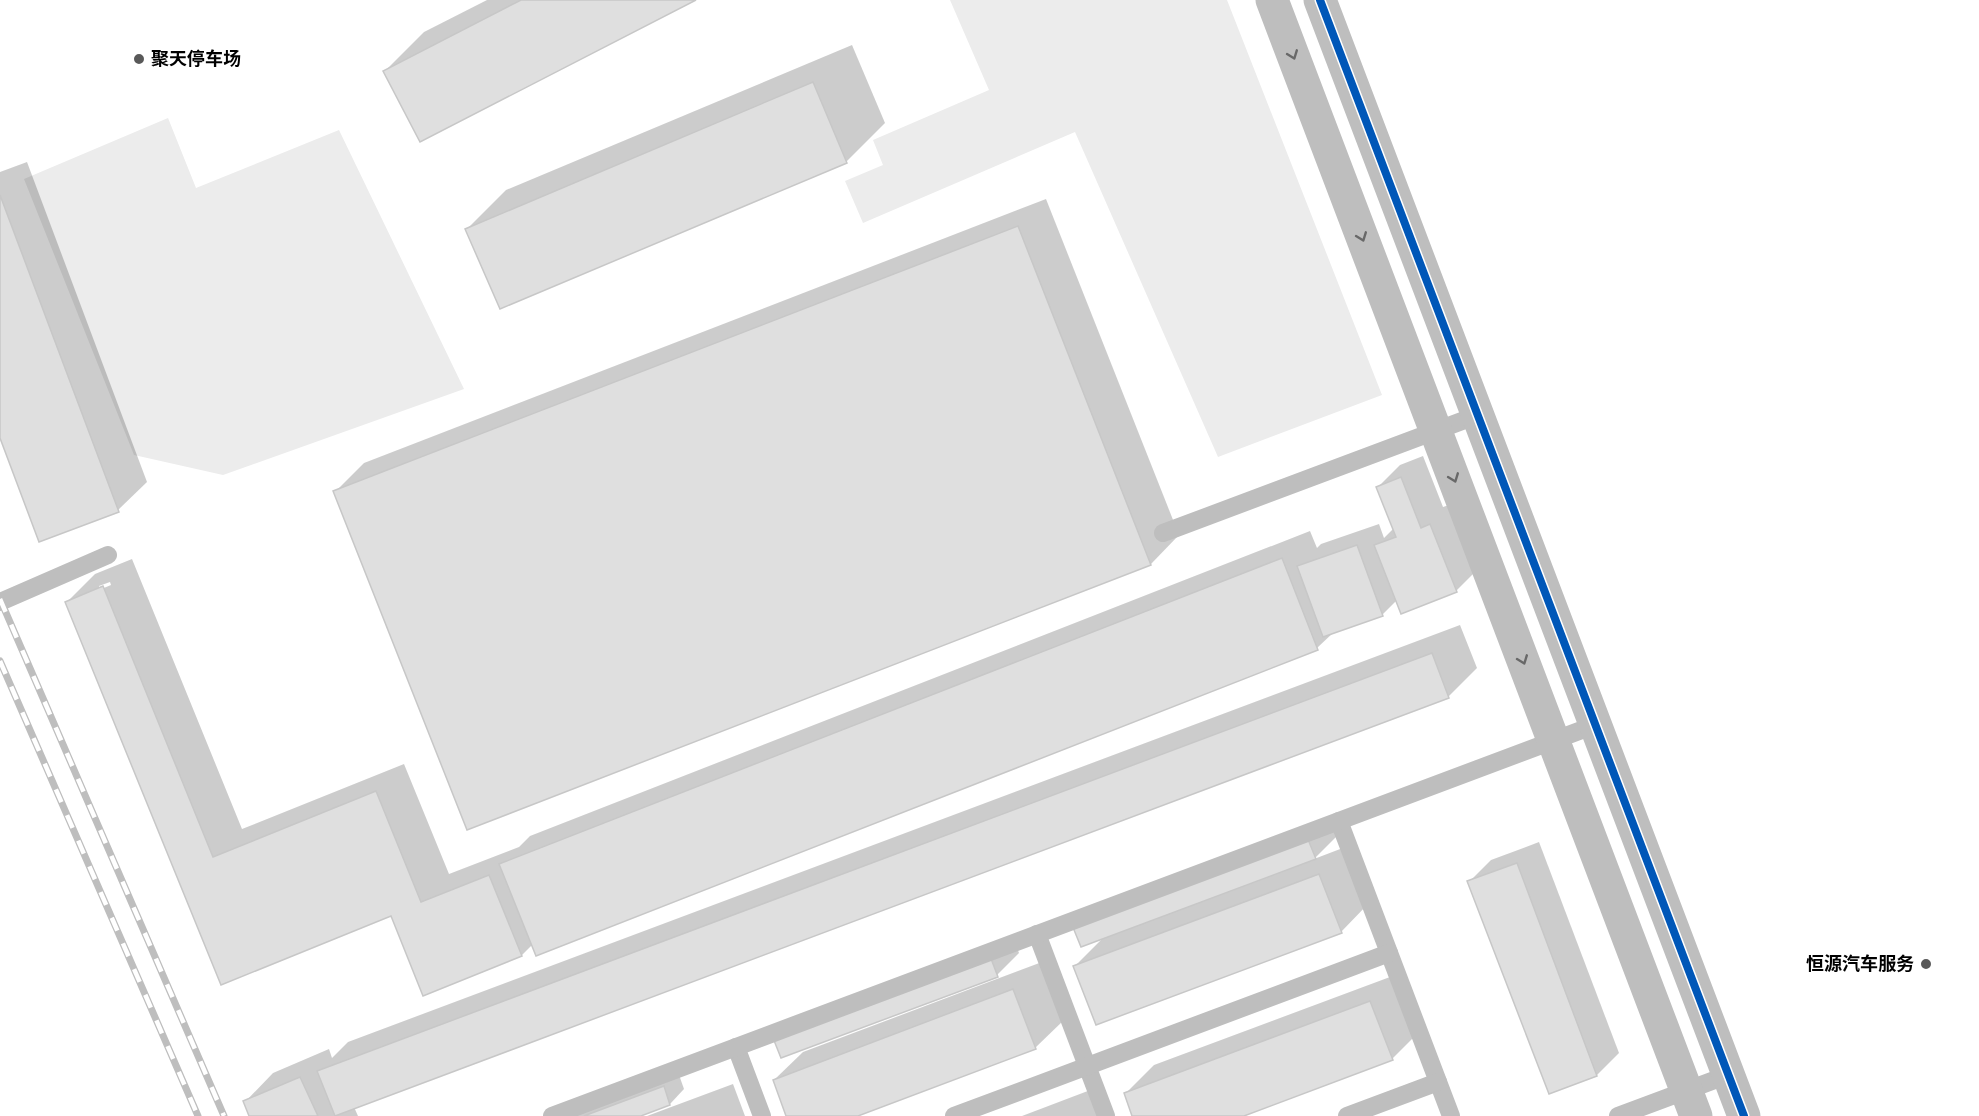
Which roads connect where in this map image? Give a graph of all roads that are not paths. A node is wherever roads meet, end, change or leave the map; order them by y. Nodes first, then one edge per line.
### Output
1 (1272, 0) edge
2 (1320, 0) edge
3 (1478, 415) junction
4 (1436, 431) junction
5 (1163, 534) dead end
6 (108, 555) dead end
7 (0, 602) edge
8 (1595, 725) junction
9 (1554, 741) junction
10 (1339, 821) junction
11 (1037, 934) junction
12 (1389, 953) junction
13 (736, 1047) junction
14 (1087, 1066) junction
15 (1728, 1075) junction
16 (1438, 1082) junction
17 (1691, 1103) edge
18 (552, 1116) edge
19 (762, 1116) edge
20 (954, 1116) edge
21 (1106, 1116) edge
22 (1347, 1116) edge
23 (1451, 1116) edge
24 (1618, 1116) edge
25 (1744, 1116) edge

1 -> 4 street
2 - 3 street
3 - 4 lane
3 - 8 street
4 - 5 lane
4 -> 9 street
6 - 7 lane
8 - 9 lane
8 - 15 street
9 - 10 lane
9 - 17 street
10 - 11 lane
10 - 12 lane
11 - 13 lane
11 - 14 lane
12 - 14 lane
12 - 16 lane
13 - 18 lane
13 - 19 lane
14 - 20 lane
14 - 21 lane
15 - 17 lane
15 - 25 street
16 - 22 lane
16 - 23 lane
17 - 24 lane

